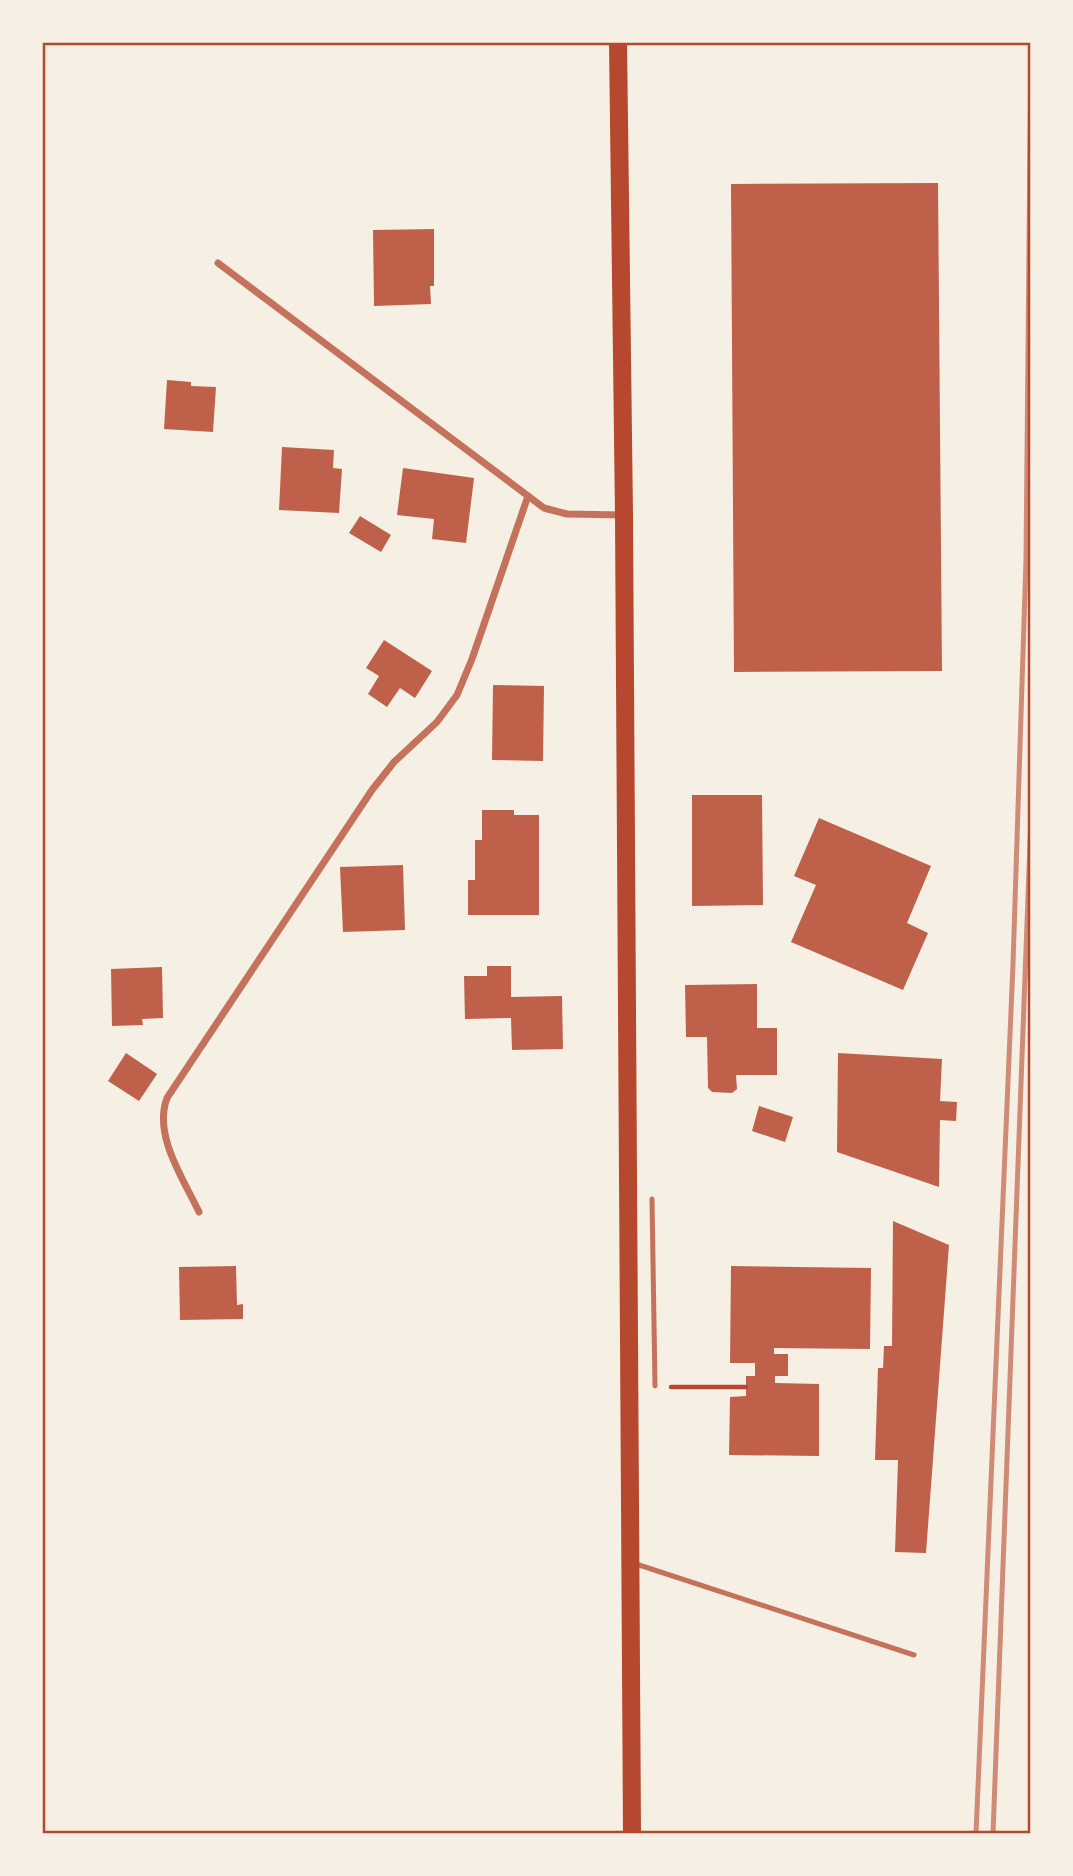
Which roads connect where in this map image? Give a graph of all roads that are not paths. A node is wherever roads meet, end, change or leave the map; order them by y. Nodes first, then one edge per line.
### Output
1 (618, 42) edge
2 (218, 263) dead end
3 (528, 496) junction
4 (624, 515) junction
5 (652, 1199) dead end
6 (199, 1212) dead end
7 (655, 1386) dead end
8 (630, 1562) junction
9 (914, 1654) dead end
10 (632, 1834) edge

1 - 4 main road
2 - 3 street
3 - 4 street
3 - 6 street
4 - 8 main road
5 - 7 lane
8 - 9 lane
8 - 10 main road

